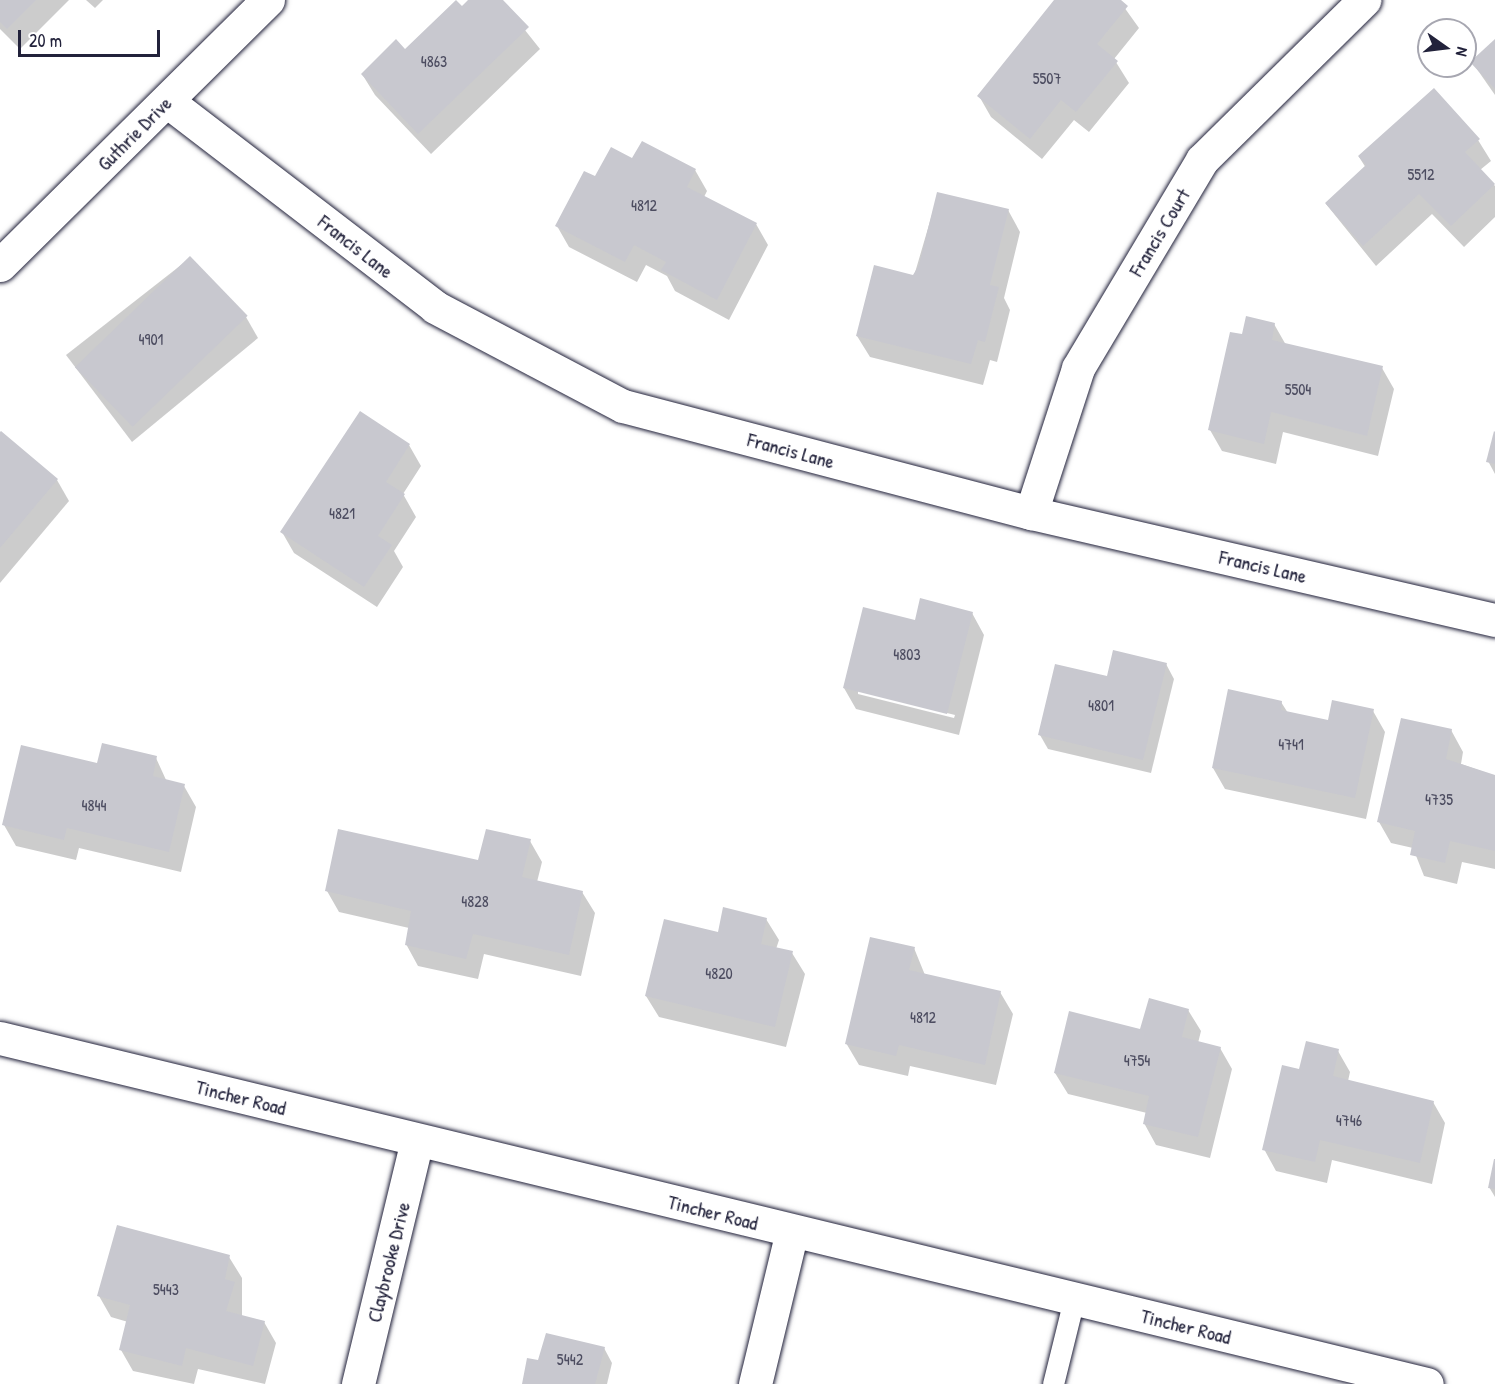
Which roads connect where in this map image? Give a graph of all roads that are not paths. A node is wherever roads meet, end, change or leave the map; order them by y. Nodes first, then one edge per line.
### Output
1 (268, 0) edge
2 (1364, 0) edge
3 (167, 100) junction
4 (0, 265) edge
5 (1031, 513) junction
6 (1495, 620) edge
7 (0, 1038) edge
8 (417, 1141) junction
9 (792, 1231) junction
10 (1074, 1299) junction
11 (358, 1384) edge
12 (755, 1384) edge
13 (1053, 1384) edge
14 (1427, 1384) edge

1 - 3 street, Guthrie Drive
2 - 5 street, Francis Court
3 - 4 street, Guthrie Drive
3 - 5 street, Francis Lane
5 - 6 street, Francis Lane
7 - 8 street, Tincher Road
8 - 9 street, Tincher Road
8 - 11 street, Claybrooke Drive
9 - 10 street, Tincher Road
9 - 12 street
10 - 13 lane
10 - 14 street, Tincher Road

